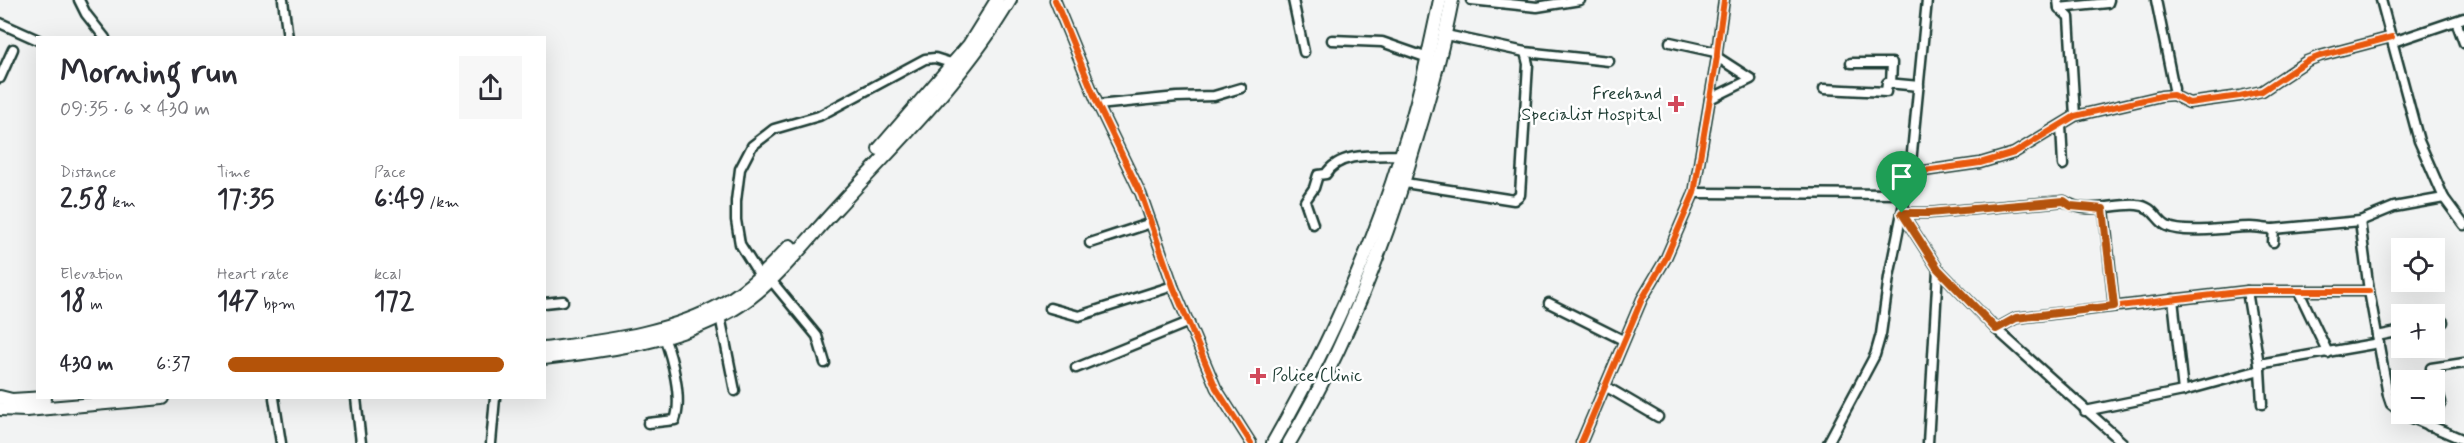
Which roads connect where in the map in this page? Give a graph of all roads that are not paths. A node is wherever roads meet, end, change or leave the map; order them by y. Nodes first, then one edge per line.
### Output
1 (79, 0) edge
2 (283, 0) edge
3 (997, 0) edge
4 (1010, 0) edge
5 (1055, 0) edge
6 (1293, 0) edge
7 (1440, 0) edge
8 (1452, 0) edge
9 (1471, 0) edge
10 (1581, 0) edge
11 (1724, 0) edge
12 (1927, 0) edge
13 (2109, 0) edge
14 (2156, 0) edge
15 (2381, 0) edge
16 (1504, 2) edge
17 (2059, 4) edge
18 (2460, 20) edge
19 (0, 23) edge
20 (1446, 35) junction
21 (103, 36) edge
22 (288, 36) edge
23 (36, 39) edge
24 (2392, 39) junction
25 (1332, 40) dead end
26 (1670, 42) dead end
27 (2464, 43) edge
28 (13, 49) dead end
29 (1304, 52) dead end
30 (1525, 52) junction
31 (1716, 55) junction
32 (1428, 58) junction
33 (1609, 61) dead end
34 (1851, 63) dead end
35 (954, 64) junction
36 (0, 78) edge
37 (1891, 83) junction
38 (1919, 86) junction
39 (1241, 88) dead end
40 (1824, 89) dead end
41 (2173, 95) junction
42 (1710, 99) junction
43 (1098, 105) junction
44 (2075, 116) junction
45 (2061, 125) junction
46 (1402, 155) junction
47 (2063, 165) dead end
48 (1910, 173) junction
49 (1405, 183) junction
50 (1694, 193) junction
51 (1905, 194) junction
52 (2444, 198) junction
53 (2103, 209) junction
54 (1902, 213) junction
55 (2360, 221) junction
56 (1151, 223) junction
57 (1313, 224) dead end
58 (2464, 225) edge
59 (2274, 229) junction
60 (2273, 242) dead end
61 (1090, 243) dead end
62 (1938, 269) junction
63 (765, 278) junction
64 (1173, 286) junction
65 (2247, 291) junction
66 (2369, 291) junction
67 (2299, 292) junction
68 (2173, 299) junction
69 (563, 301) dead end
70 (546, 303) edge
71 (1549, 303) dead end
72 (2114, 306) junction
73 (1050, 308) dead end
74 (720, 316) junction
75 (1189, 322) junction
76 (1996, 329) junction
77 (2391, 335) edge
78 (664, 337) junction
79 (2378, 339) junction
80 (1623, 340) junction
81 (546, 349) edge
82 (2328, 353) junction
83 (546, 358) edge
84 (825, 363) dead end
85 (2464, 363) edge
86 (2259, 367) junction
87 (1077, 368) dead end
88 (1605, 386) junction
89 (735, 391) dead end
90 (2183, 391) junction
91 (0, 397) edge
92 (36, 399) edge
93 (152, 399) edge
94 (274, 399) edge
95 (356, 399) edge
96 (495, 399) edge
97 (2262, 404) dead end
98 (2391, 404) edge
99 (0, 409) edge
100 (2085, 411) junction
101 (1658, 417) dead end
102 (648, 423) dead end
103 (2424, 424) edge
104 (2429, 426) junction
105 (2464, 440) edge
106 (281, 443) edge
107 (361, 443) edge
108 (491, 443) edge
109 (1251, 443) edge
110 (1273, 443) edge
111 (1289, 443) edge
112 (1581, 443) edge
113 (1828, 443) edge
114 (1928, 443) edge
115 (2123, 443) edge

1 - 21 street
2 - 22 street
3 - 35 main road
4 - 63 main road
5 - 43 street
6 - 29 street
7 - 32 main road
8 - 20 main road
9 - 16 street
10 - 16 street
11 - 31 street
12 - 38 street
13 - 17 street
14 - 41 street
15 - 24 street
17 - 44 street
18 - 24 street
18 - 27 street
19 - 23 street
20 - 30 street
20 - 49 main road
24 - 41 street
24 - 52 street
25 - 32 street
26 - 31 street
28 - 36 street
30 - 33 street
30 - 49 street
31 - 42 street
31 - 42 street
32 - 46 main road
34 - 37 street
35 - 63 main road
35 - 63 street
37 - 38 street
37 - 40 street
38 - 48 street
39 - 43 street
41 - 44 street
42 - 50 street
43 - 56 street
44 - 45 street
45 - 47 street
45 - 48 street
46 - 57 street
46 - 110 main road
48 - 51 street
49 - 111 main road
50 - 51 street
50 - 80 street
51 - 54 street
52 - 55 street
52 - 58 street
53 - 54 street
53 - 59 street
53 - 72 street
54 - 62 street
54 - 113 street
55 - 59 street
55 - 66 street
56 - 61 street
56 - 64 street
59 - 60 street
62 - 76 street
62 - 114 street
63 - 74 main road
63 - 81 main road
63 - 84 street
64 - 73 street
64 - 75 street
65 - 67 street
65 - 68 street
65 - 86 street
66 - 67 street
66 - 79 street
67 - 82 street
68 - 72 street
68 - 90 street
69 - 70 street
71 - 80 street
72 - 76 street
74 - 78 main road
74 - 89 street
75 - 87 street
75 - 109 street
76 - 100 street
77 - 79 street
78 - 83 main road
78 - 102 street
79 - 82 street
79 - 98 street
80 - 88 street
82 - 86 street
85 - 104 street
86 - 90 street
86 - 97 street
88 - 101 street
88 - 112 street
90 - 100 street
91 - 92 main road
93 - 99 main road
94 - 106 street
95 - 107 street
96 - 108 street
100 - 115 street
103 - 104 street
104 - 105 street

